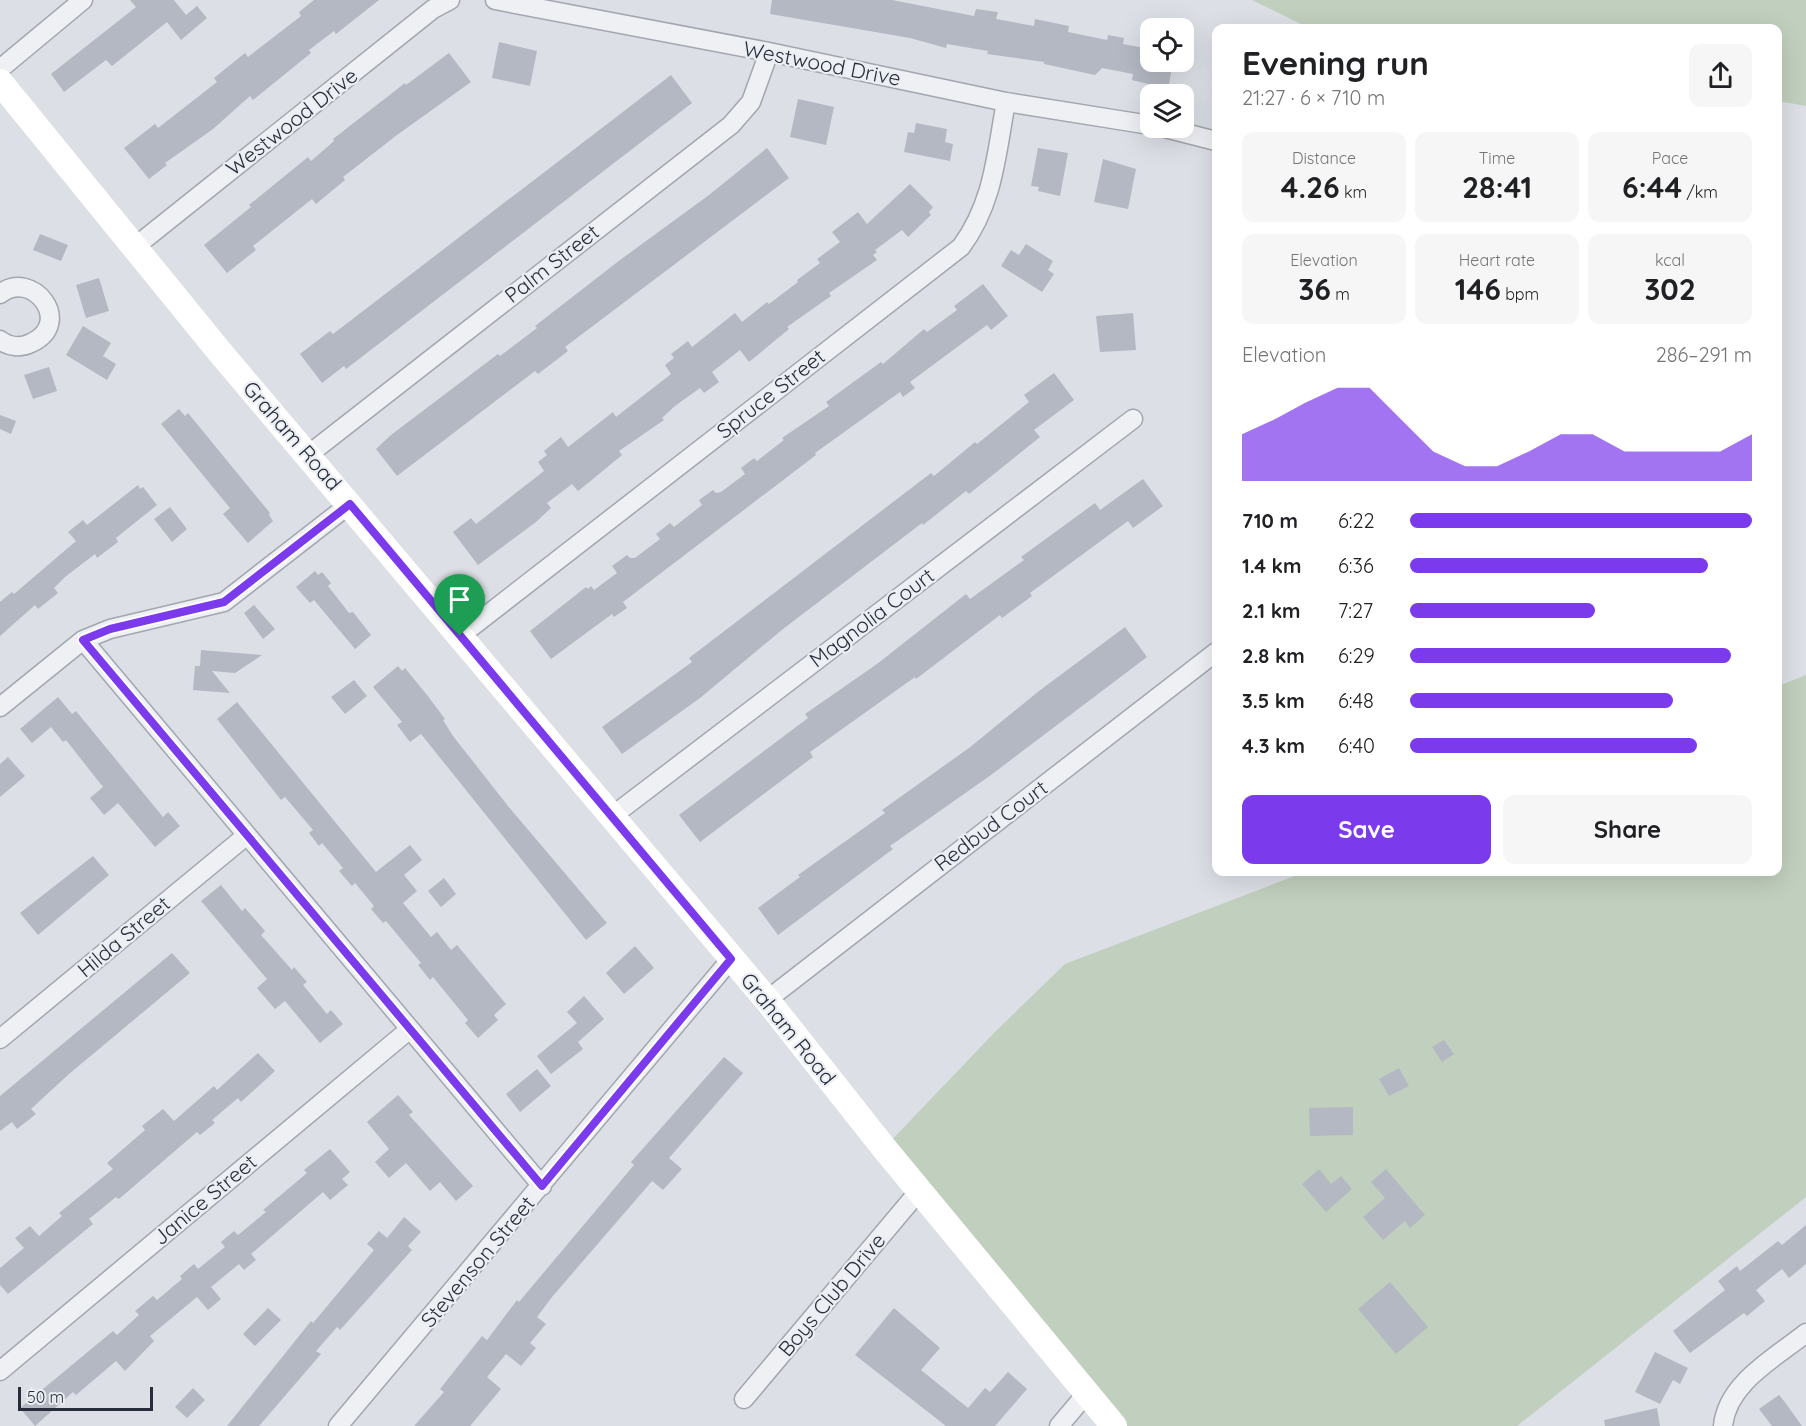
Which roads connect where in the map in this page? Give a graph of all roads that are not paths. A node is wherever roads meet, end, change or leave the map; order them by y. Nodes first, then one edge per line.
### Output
1 (83, 0) edge
2 (450, 0) edge
3 (495, 0) edge
4 (769, 52) junction
5 (0, 69) edge
6 (0, 82) edge
7 (1006, 102) junction
8 (1140, 123) edge
9 (1194, 135) edge
10 (1212, 140) edge
11 (136, 246) junction
12 (0, 294) edge
13 (0, 340) edge
14 (1133, 419) dead end
15 (308, 455) junction
16 (350, 504) junction
17 (460, 636) junction
18 (83, 640) junction
19 (1212, 655) edge
20 (0, 707) edge
21 (610, 817) junction
22 (247, 836) junction
23 (731, 959) junction
24 (766, 1000) junction
25 (410, 1029) junction
26 (0, 1039) edge
27 (542, 1186) junction
28 (919, 1191) junction
29 (1806, 1333) edge
30 (0, 1371) edge
31 (1086, 1394) junction
32 (744, 1398) dead end
33 (338, 1426) edge
34 (1059, 1426) edge
35 (1114, 1426) edge
36 (1723, 1426) edge

1 - 5 street
2 - 11 street, Westwood Drive
3 - 4 street, Westwood Drive
4 - 7 street, Westwood Drive
4 - 15 street, Palm Street
6 - 11 main road, Graham Road
7 - 8 street, Westwood Drive
7 - 17 street, Spruce Street
9 - 10 street
11 - 15 main road, Graham Road
12 - 13 street
14 - 21 street, Magnolia Court
15 - 16 main road, Graham Road
16 - 17 main road, Graham Road
16 - 18 street
17 - 21 main road, Graham Road
18 - 20 street
18 - 22 street
19 - 24 street, Redbud Court
21 - 23 main road, Graham Road
22 - 25 street
22 - 26 street, Hilda Street
23 - 24 main road, Graham Road
23 - 27 street, Stevenson Street
24 - 28 main road, Graham Road
25 - 27 street
25 - 30 street, Janice Street
27 - 33 street, Stevenson Street
28 - 31 main road, Graham Road
28 - 32 street, Boys Club Drive
29 - 36 street
31 - 34 street
31 - 35 main road, Graham Road

